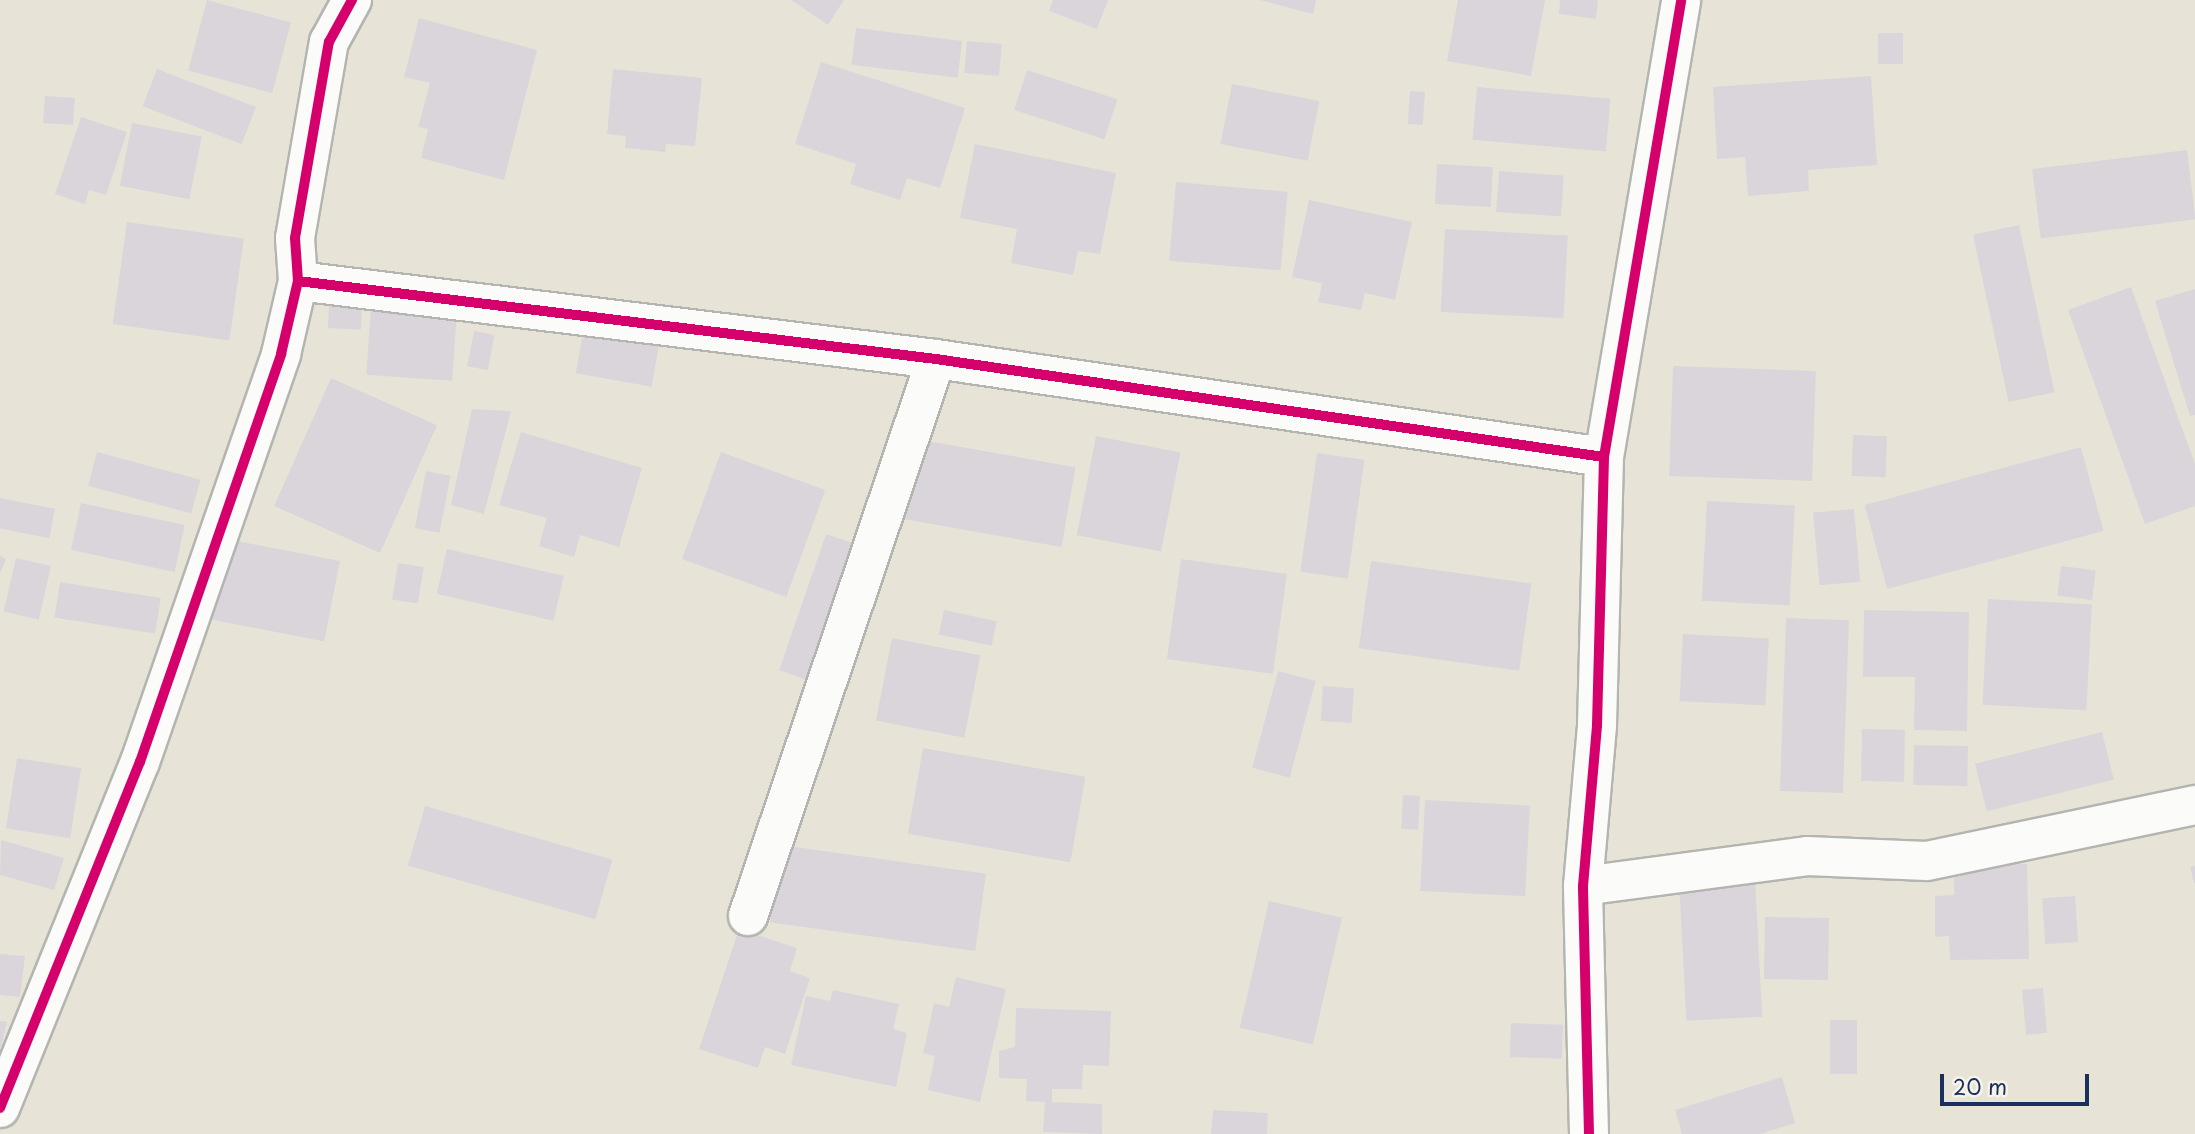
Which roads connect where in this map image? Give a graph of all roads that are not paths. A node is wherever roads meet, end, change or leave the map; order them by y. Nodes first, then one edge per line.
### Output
1 (352, 0) edge
2 (1681, 0) edge
3 (298, 281) junction
4 (936, 359) junction
5 (1604, 457) junction
6 (2195, 806) edge
7 (1583, 886) junction
8 (748, 916) dead end
9 (0, 1108) edge
10 (1589, 1134) edge

1 - 3 street
2 - 5 street
3 - 4 street
3 - 9 street
4 - 5 street
4 - 8 street
5 - 7 street
6 - 7 street
7 - 10 street

